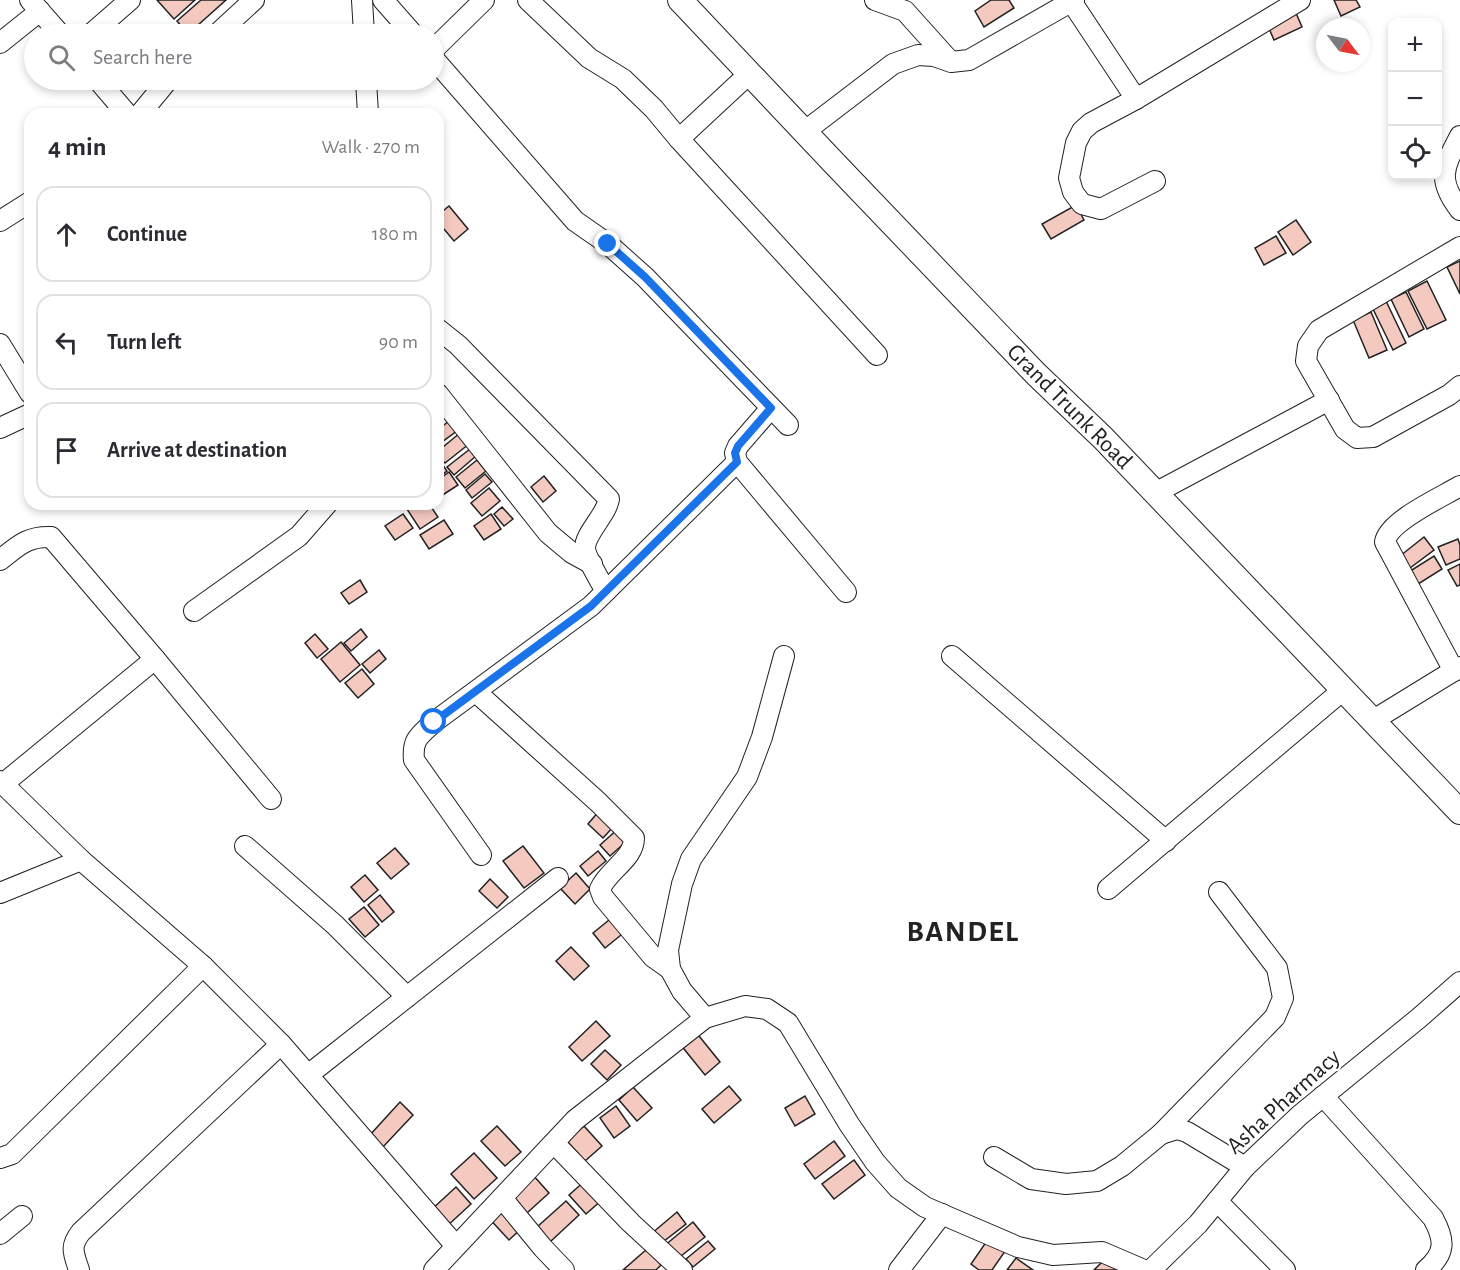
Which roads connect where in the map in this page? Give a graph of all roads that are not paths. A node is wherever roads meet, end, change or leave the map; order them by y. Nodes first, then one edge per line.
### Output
1 (130, 0) edge
2 (254, 0) edge
3 (362, 0) edge
4 (383, 0) edge
5 (484, 0) edge
6 (528, 0) edge
7 (680, 0) edge
8 (874, 0) edge
9 (1300, 0) edge
10 (1072, 1) edge
11 (35, 5) edge
12 (1273, 8) edge
13 (51, 24) edge
14 (102, 24) edge
15 (228, 24) edge
16 (363, 24) edge
17 (404, 24) edge
18 (444, 39) edge
19 (0, 43) edge
20 (951, 62) junction
21 (444, 70) edge
22 (750, 74) junction
23 (107, 90) edge
24 (160, 90) edge
25 (367, 90) edge
26 (1136, 99) junction
27 (122, 108) edge
28 (145, 108) edge
29 (368, 108) edge
30 (804, 132) junction
31 (1460, 136) edge
32 (678, 139) junction
33 (1155, 181) dead end
34 (24, 206) edge
35 (1460, 210) edge
36 (0, 220) edge
37 (1460, 247) edge
38 (444, 334) edge
39 (0, 344) edge
40 (877, 355) dead end
41 (24, 383) edge
42 (1460, 386) edge
43 (1329, 400) junction
44 (444, 402) edge
45 (771, 408) junction
46 (24, 417) edge
47 (788, 425) dead end
48 (0, 428) edge
49 (737, 462) junction
50 (1460, 486) edge
51 (1155, 493) junction
52 (322, 510) edge
53 (0, 560) edge
54 (592, 564) junction
55 (606, 591) junction
56 (846, 592) dead end
57 (194, 611) dead end
58 (784, 656) dead end
59 (952, 657) dead end
60 (155, 659) junction
61 (1457, 669) edge
62 (1343, 690) junction
63 (476, 692) junction
64 (1372, 721) junction
65 (2, 783) edge
66 (271, 799) dead end
67 (1460, 812) edge
68 (1166, 841) junction
69 (245, 846) dead end
70 (481, 855) dead end
71 (81, 860) junction
72 (558, 878) dead end
73 (1108, 890) dead end
74 (1219, 892) dead end
75 (0, 893) edge
76 (203, 966) junction
77 (670, 969) junction
78 (1459, 985) edge
79 (407, 997) junction
80 (705, 1018) junction
81 (281, 1044) junction
82 (308, 1075) junction
83 (1323, 1096) junction
84 (1161, 1134) junction
85 (554, 1143) junction
86 (994, 1157) dead end
87 (0, 1158) edge
88 (1245, 1167) junction
89 (502, 1198) junction
90 (1216, 1201) junction
91 (942, 1214) junction
92 (22, 1216) dead end
93 (0, 1234) edge
94 (448, 1261) edge
95 (79, 1270) edge
96 (564, 1270) edge
97 (682, 1270) edge
98 (899, 1270) edge
99 (1144, 1270) edge
100 (1151, 1270) edge
101 (1285, 1270) edge
102 (1426, 1270) edge

1 - 14 street
2 - 15 street
3 - 16 street
4 - 17 street
5 - 18 street
6 - 32 street
7 - 22 main road, Grand Trunk Road
8 - 20 street
9 - 12 street
10 - 20 street
10 - 26 street
11 - 13 street
11 - 19 street
12 - 26 street
20 - 30 street
21 - 45 street
22 - 30 main road, Grand Trunk Road
22 - 32 street
23 - 27 street
24 - 28 street
25 - 29 street
26 - 33 street
30 - 51 main road, Grand Trunk Road
31 - 35 street
32 - 40 street
34 - 36 street
37 - 43 street
38 - 54 street
39 - 41 street
42 - 43 street
43 - 51 street
44 - 54 street
45 - 47 street
45 - 49 street
46 - 48 street
49 - 55 street
49 - 56 street
50 - 61 street
51 - 62 main road, Grand Trunk Road
52 - 57 street
53 - 60 street
54 - 55 street
55 - 63 street
58 - 77 street
59 - 68 street
60 - 65 street
60 - 66 street
61 - 64 street
62 - 64 main road, Grand Trunk Road
62 - 68 street
63 - 70 street
63 - 77 street
64 - 67 main road, Grand Trunk Road
65 - 71 street
68 - 73 street
69 - 79 street
71 - 75 street
71 - 76 street
72 - 79 street
74 - 84 street
76 - 81 street
76 - 87 street
77 - 80 street
78 - 83 street, Asha Pharmacy
79 - 82 street
80 - 85 street
80 - 91 street
81 - 82 street
81 - 95 street
82 - 94 street
83 - 88 street, Asha Pharmacy
83 - 102 street
84 - 86 street
84 - 88 street
85 - 89 street
85 - 97 street
88 - 90 street, Asha Pharmacy
89 - 94 street
89 - 96 street
90 - 100 street, Asha Pharmacy
90 - 101 street
91 - 98 street
91 - 99 street
92 - 93 street

